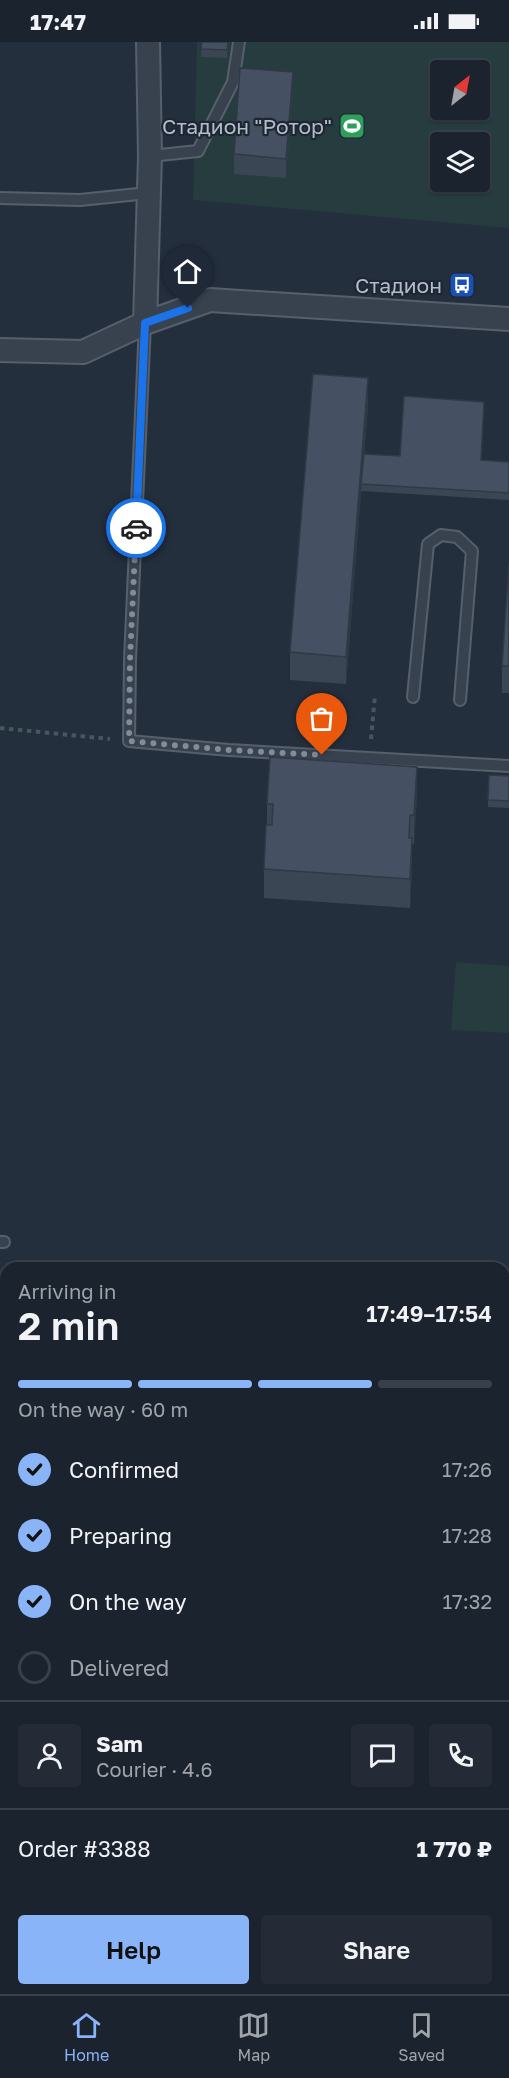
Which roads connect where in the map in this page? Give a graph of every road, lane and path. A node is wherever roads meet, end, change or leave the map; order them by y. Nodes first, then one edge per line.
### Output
1 (148, 42) edge
2 (239, 42) edge
3 (150, 156) junction
4 (148, 193) junction
5 (0, 198) edge
6 (509, 319) edge
7 (145, 323) junction
8 (0, 350) edge
9 (375, 695) dead end
10 (412, 697) dead end
11 (460, 700) dead end
12 (0, 728) edge
13 (129, 741) junction
14 (369, 757) junction
15 (509, 766) edge

1 - 3 street
2 - 3 lane
3 - 4 street
4 - 5 lane
4 - 7 street
6 - 7 street
7 - 8 street
7 - 13 lane
9 - 14 path
10 - 11 lane
12 - 13 path
13 - 14 lane
14 - 15 lane

